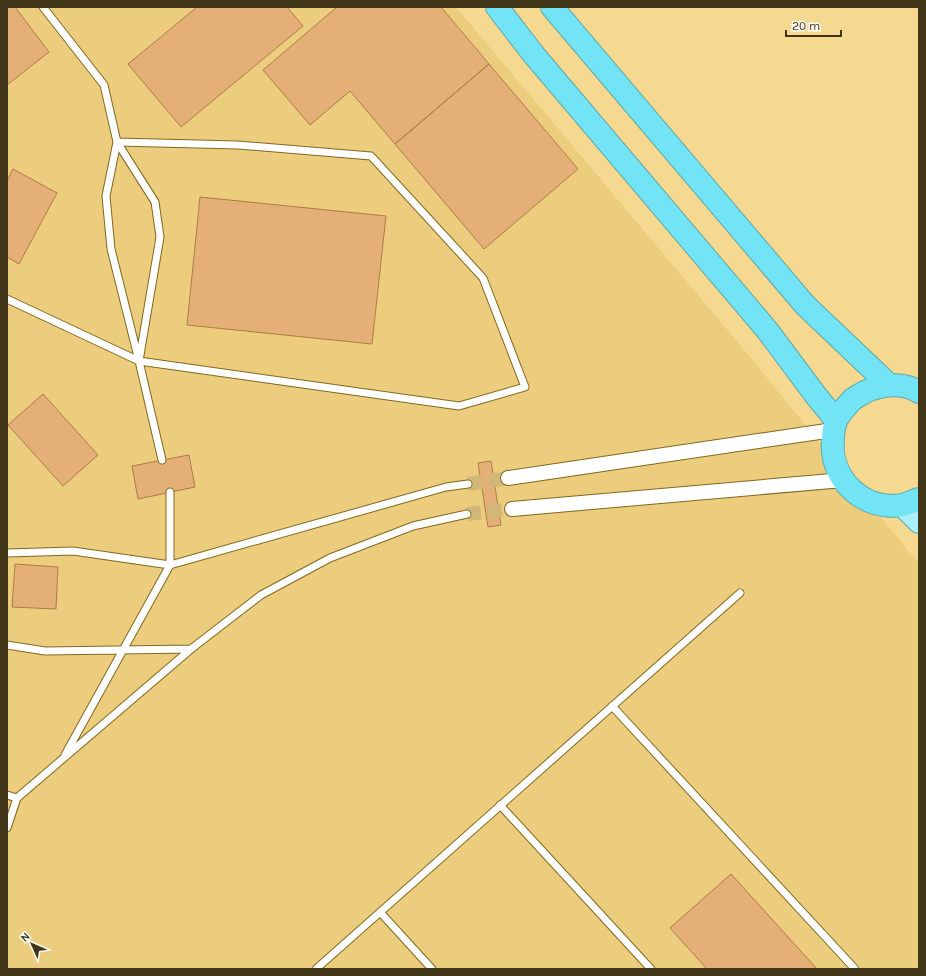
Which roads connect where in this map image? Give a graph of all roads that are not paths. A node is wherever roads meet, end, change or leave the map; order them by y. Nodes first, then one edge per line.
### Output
1 (43, 7) edge
2 (486, 7) edge
3 (497, 7) edge
4 (552, 7) edge
5 (557, 7) edge
6 (570, 27) junction
7 (534, 55) junction
8 (117, 142) junction
9 (7, 299) edge
10 (140, 361) junction
11 (889, 385) junction
12 (919, 392) edge
13 (835, 425) junction
14 (162, 460) dead end
15 (508, 478) tunnel mouth
16 (843, 480) junction
17 (468, 484) tunnel mouth
18 (170, 492) dead end
19 (910, 502) edge
20 (512, 509) tunnel mouth
21 (467, 514) tunnel mouth
22 (919, 522) edge
23 (7, 553) edge
24 (170, 565) junction
25 (740, 593) dead end
26 (7, 645) edge
27 (191, 649) junction
28 (123, 650) junction
29 (612, 706) junction
30 (63, 759) junction
31 (7, 795) edge
32 (17, 798) junction
33 (500, 805) junction
34 (7, 828) edge
35 (380, 912) junction
36 (316, 969) edge
37 (432, 969) edge
38 (651, 969) edge
39 (855, 969) edge

1 - 8 lane
2 - 7 highway
3 - 7 highway
4 - 6 highway
5 - 6 highway
6 - 11 highway
7 - 13 highway
8 - 10 lane
8 - 10 lane
8 - 10 lane
9 - 10 lane
10 - 14 lane
11 - 12 highway
11 - 13 highway
13 - 15 street
13 - 16 highway
16 - 19 highway
16 - 20 street
17 - 24 lane
18 - 24 lane
19 - 22 main road
21 - 27 lane
23 - 24 lane
24 - 28 lane
25 - 29 lane
26 - 28 lane
27 - 28 lane
27 - 30 lane
28 - 30 lane
29 - 33 lane
29 - 39 lane
30 - 32 lane
31 - 32 lane
32 - 34 lane
33 - 35 lane
33 - 38 lane
35 - 36 lane
35 - 37 lane

